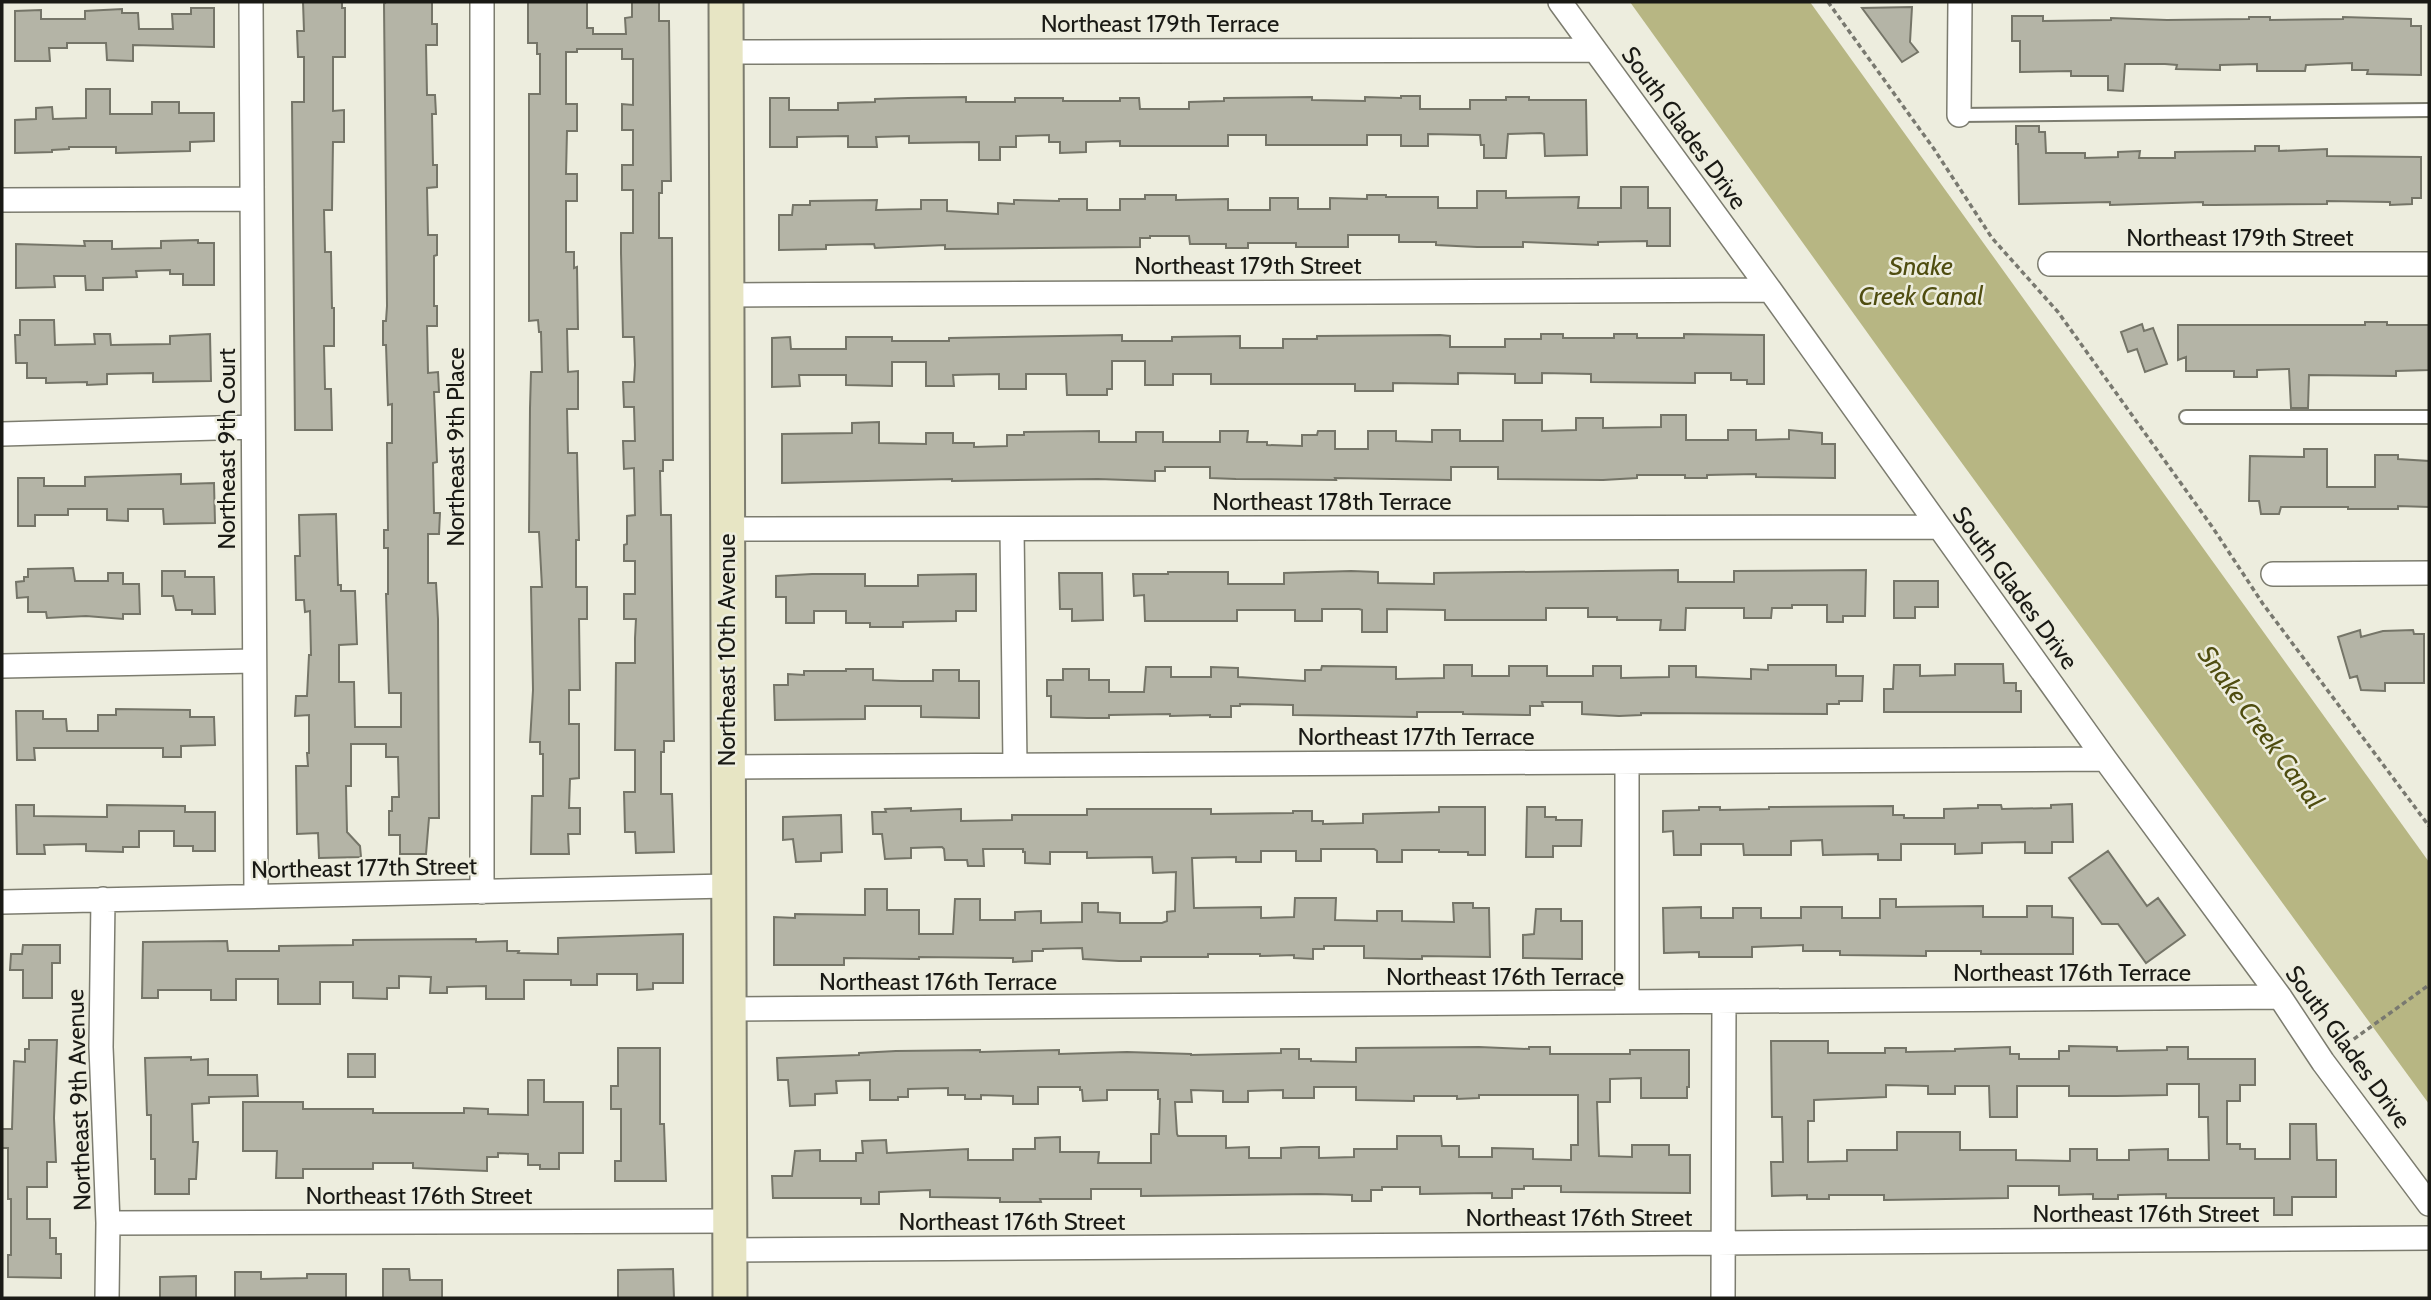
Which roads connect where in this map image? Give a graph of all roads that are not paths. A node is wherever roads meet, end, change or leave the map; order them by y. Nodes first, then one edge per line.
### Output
1 (251, 2) edge
2 (482, 2) edge
3 (726, 2) edge
4 (1560, 2) edge
5 (1960, 2) edge
6 (1594, 50) junction
7 (726, 52) junction
8 (2429, 110) edge
9 (1959, 115) joint
10 (252, 199) junction
11 (2, 200) edge
12 (2050, 264) dead end
13 (2429, 264) edge
14 (1770, 290) junction
15 (727, 295) junction
16 (2186, 417) dead end
17 (2429, 417) edge
18 (253, 427) junction
19 (2, 433) edge
20 (1939, 527) junction
21 (1012, 529) junction
22 (726, 530) junction
23 (2429, 573) edge
24 (2273, 574) dead end
25 (254, 661) junction
26 (2, 666) edge
27 (2105, 760) junction
28 (1627, 762) junction
29 (1015, 765) junction
30 (728, 767) junction
31 (728, 886) junction
32 (482, 892) junction
33 (256, 896) junction
34 (103, 900) junction
35 (2, 902) edge
36 (2280, 997) junction
37 (1627, 1002) junction
38 (1724, 1002) junction
39 (730, 1009) junction
40 (2429, 1204) edge
41 (108, 1223) junction
42 (730, 1236) junction
43 (2429, 1238) edge
44 (1723, 1243) junction
45 (107, 1298) edge
46 (730, 1298) edge
47 (1723, 1298) edge

1 - 10 street, Northeast 9th Court
2 - 32 street, Northeast 9th Place
3 - 7 street, Northeast 10th Avenue
4 - 6 street, South Glades Drive
5 - 9 street
6 - 7 street, Northeast 179th Terrace
6 - 14 street, South Glades Drive
7 - 15 street, Northeast 10th Avenue
8 - 9 lane
10 - 11 street
10 - 18 street, Northeast 9th Court
12 - 13 street, Northeast 179th Street
14 - 15 street, Northeast 179th Street
14 - 20 street, South Glades Drive
15 - 22 street, Northeast 10th Avenue
16 - 17 lane
18 - 19 street
18 - 25 street, Northeast 9th Court
20 - 21 street, Northeast 178th Terrace
20 - 27 street, South Glades Drive
21 - 22 street, Northeast 178th Terrace
21 - 29 street
22 - 30 street, Northeast 10th Avenue
23 - 24 street
25 - 26 street
25 - 33 street, Northeast 9th Court
27 - 28 street, Northeast 177th Terrace
27 - 36 street, South Glades Drive
28 - 29 street, Northeast 177th Terrace
28 - 37 street
29 - 30 street, Northeast 177th Terrace
30 - 31 street, Northeast 10th Avenue
31 - 32 street, Northeast 177th Street
31 - 39 street, Northeast 10th Avenue
32 - 33 street, Northeast 177th Street
33 - 34 street, Northeast 177th Street
34 - 35 street, Northeast 177th Street
34 - 41 street, Northeast 9th Avenue
36 - 38 street, Northeast 176th Terrace
36 - 40 street, South Glades Drive
37 - 38 street, Northeast 176th Terrace
37 - 39 street, Northeast 176th Terrace
38 - 44 street
39 - 42 street, Northeast 10th Avenue
41 - 42 street, Northeast 176th Street
41 - 45 street, Northeast 9th Avenue
42 - 44 street, Northeast 176th Street
42 - 46 street, Northeast 10th Avenue
43 - 44 street, Northeast 176th Street
44 - 47 street

